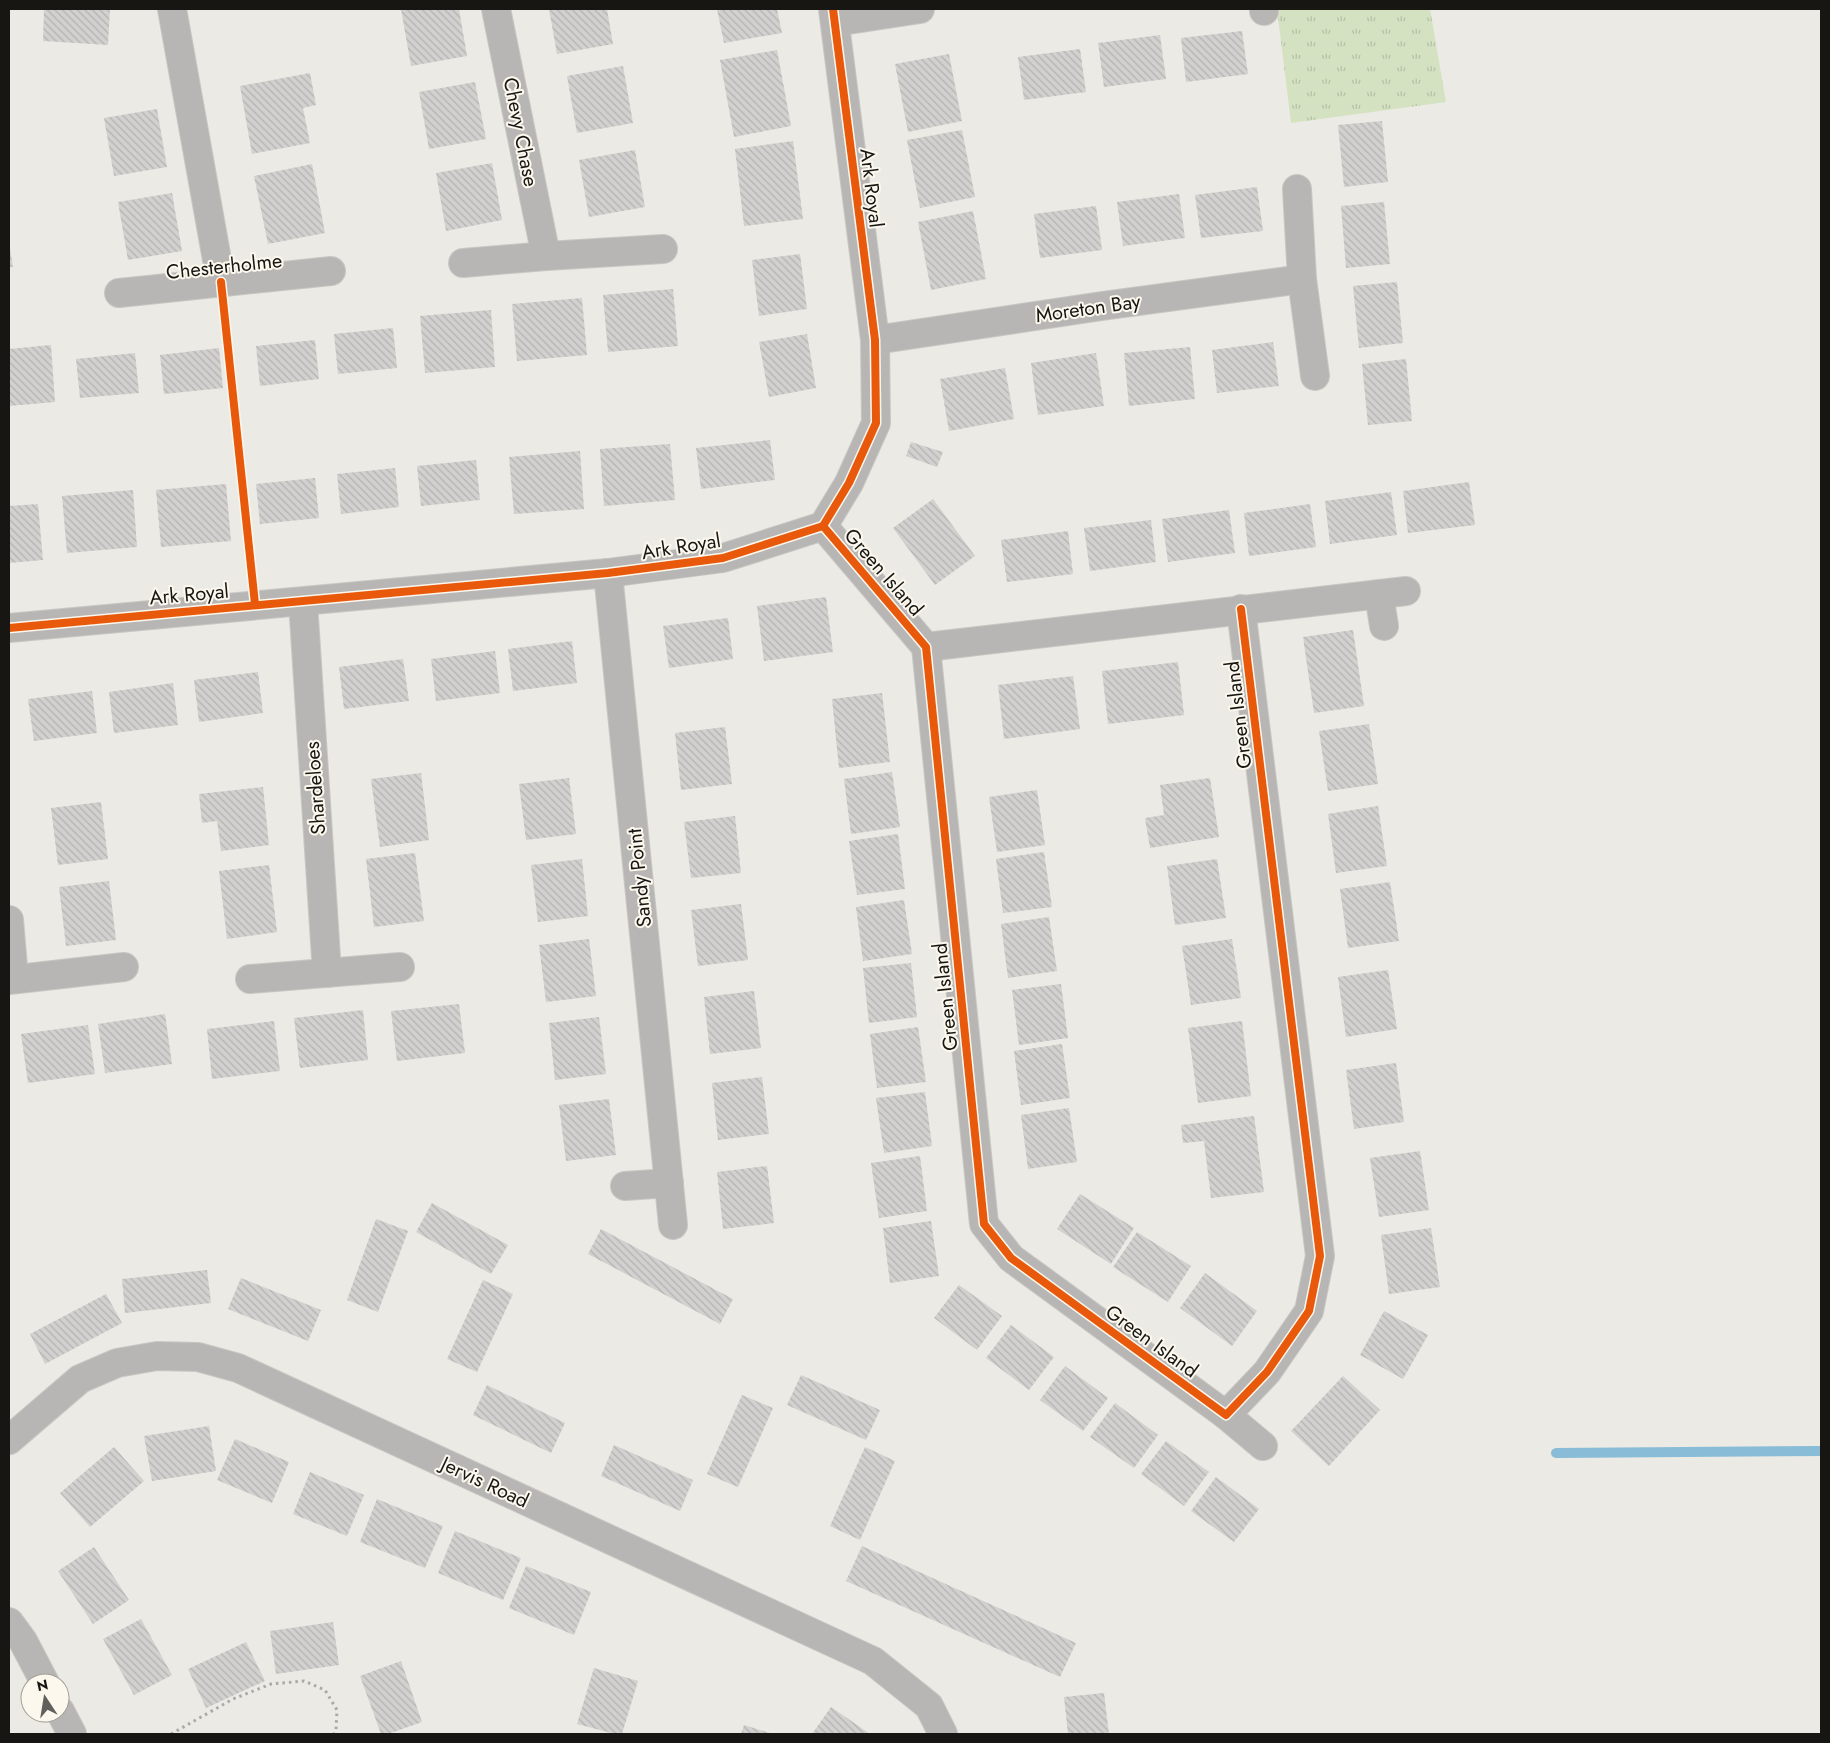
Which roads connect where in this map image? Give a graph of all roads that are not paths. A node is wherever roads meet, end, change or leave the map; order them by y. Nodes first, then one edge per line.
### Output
1 (172, 9) edge
2 (496, 9) edge
3 (920, 9) edge
4 (834, 15) edge
5 (1297, 189) dead end
6 (663, 249) dead end
7 (546, 256) junction
8 (463, 263) dead end
9 (331, 271) dead end
10 (1302, 279) junction
11 (221, 282) junction
12 (119, 293) dead end
13 (875, 340) junction
14 (1315, 376) dead end
15 (823, 526) junction
16 (608, 573) junction
17 (1406, 591) dead end
18 (1379, 594) junction
19 (303, 602) junction
20 (1241, 610) junction
21 (1384, 626) dead end
22 (9, 628) edge
23 (926, 646) junction
24 (9, 920) edge
25 (124, 967) dead end
26 (400, 967) dead end
27 (327, 973) junction
28 (11, 979) edge
29 (250, 979) dead end
30 (669, 1183) junction
31 (624, 1186) dead end
32 (673, 1225) dead end
33 (1226, 1415) junction
34 (9, 1440) edge
35 (1263, 1446) dead end
36 (9, 1622) edge
37 (40, 1673) edge
38 (943, 1734) edge

1 - 11 street, Chesterholme
2 - 7 street, Chevy Chase
3 - 4 street
4 - 13 street, Ark Royal
5 - 10 street
6 - 7 street
7 - 8 street
9 - 11 street, Chesterholme
10 - 13 street, Moreton Bay
10 - 14 street
11 - 12 street, Chesterholme
13 - 15 street, Ark Royal
15 - 16 street, Ark Royal
15 - 23 street, Green Island
16 - 19 street, Ark Royal
16 - 30 street, Sandy Point
17 - 18 street
18 - 20 street
18 - 21 street
19 - 22 street, Ark Royal
19 - 27 street, Shardeloes
20 - 23 street
20 - 33 street, Green Island
23 - 33 street, Green Island
24 - 28 street
25 - 28 street
26 - 27 street
27 - 29 street
30 - 31 street
30 - 32 street, Sandy Point
33 - 35 street, Green Island
34 - 38 street, Jervis Road
36 - 37 street

